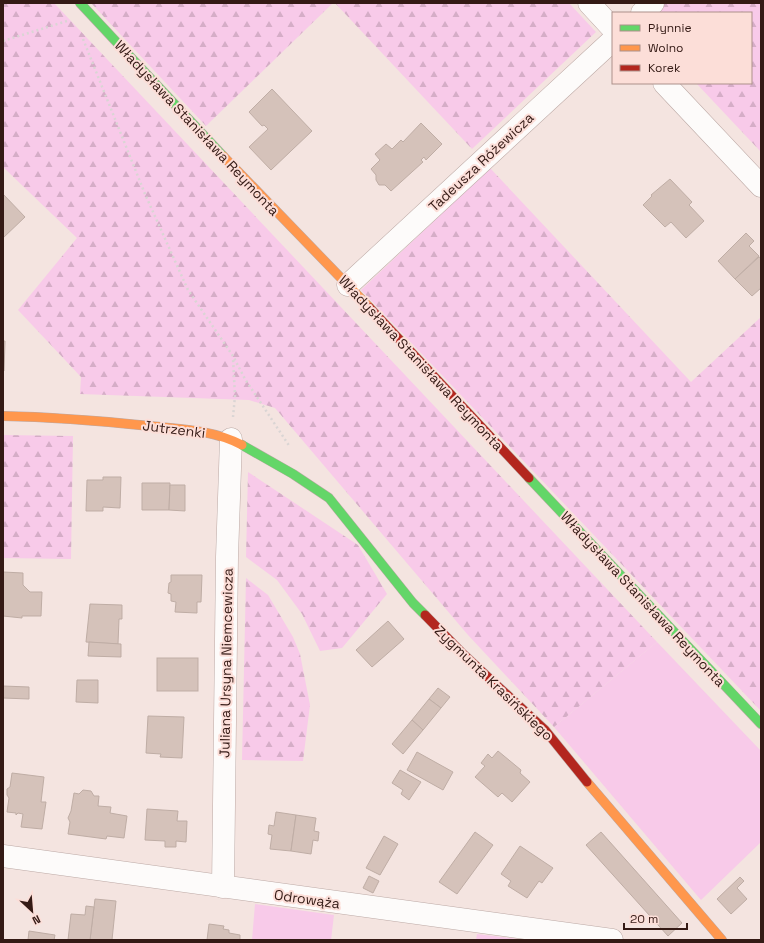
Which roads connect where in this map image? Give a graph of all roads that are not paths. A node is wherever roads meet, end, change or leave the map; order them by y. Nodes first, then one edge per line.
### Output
1 (589, 3) edge
2 (653, 3) edge
3 (83, 6) edge
4 (643, 12) edge
5 (612, 28) edge
6 (612, 41) edge
7 (665, 84) edge
8 (761, 186) edge
9 (348, 285) junction
10 (3, 416) edge
11 (231, 439) junction
12 (329, 498) joint
13 (761, 724) edge
14 (3, 856) edge
15 (223, 887) junction
16 (612, 940) edge
17 (722, 940) edge

1 - 5 street
2 - 4 street
3 - 9 street, Władysława Stanisława Reymonta
6 - 9 street, Tadeusza Różewicza
7 - 8 street
9 - 13 street, Władysława Stanisława Reymonta
10 - 11 street, Jutrzenki
11 - 12 street, Jutrzenki
11 - 15 street, Juliana Ursyna Niemcewicza
12 - 17 street, Zygmunta Krasińskiego
14 - 15 street, Odrowąża
15 - 16 street, Odrowąża

